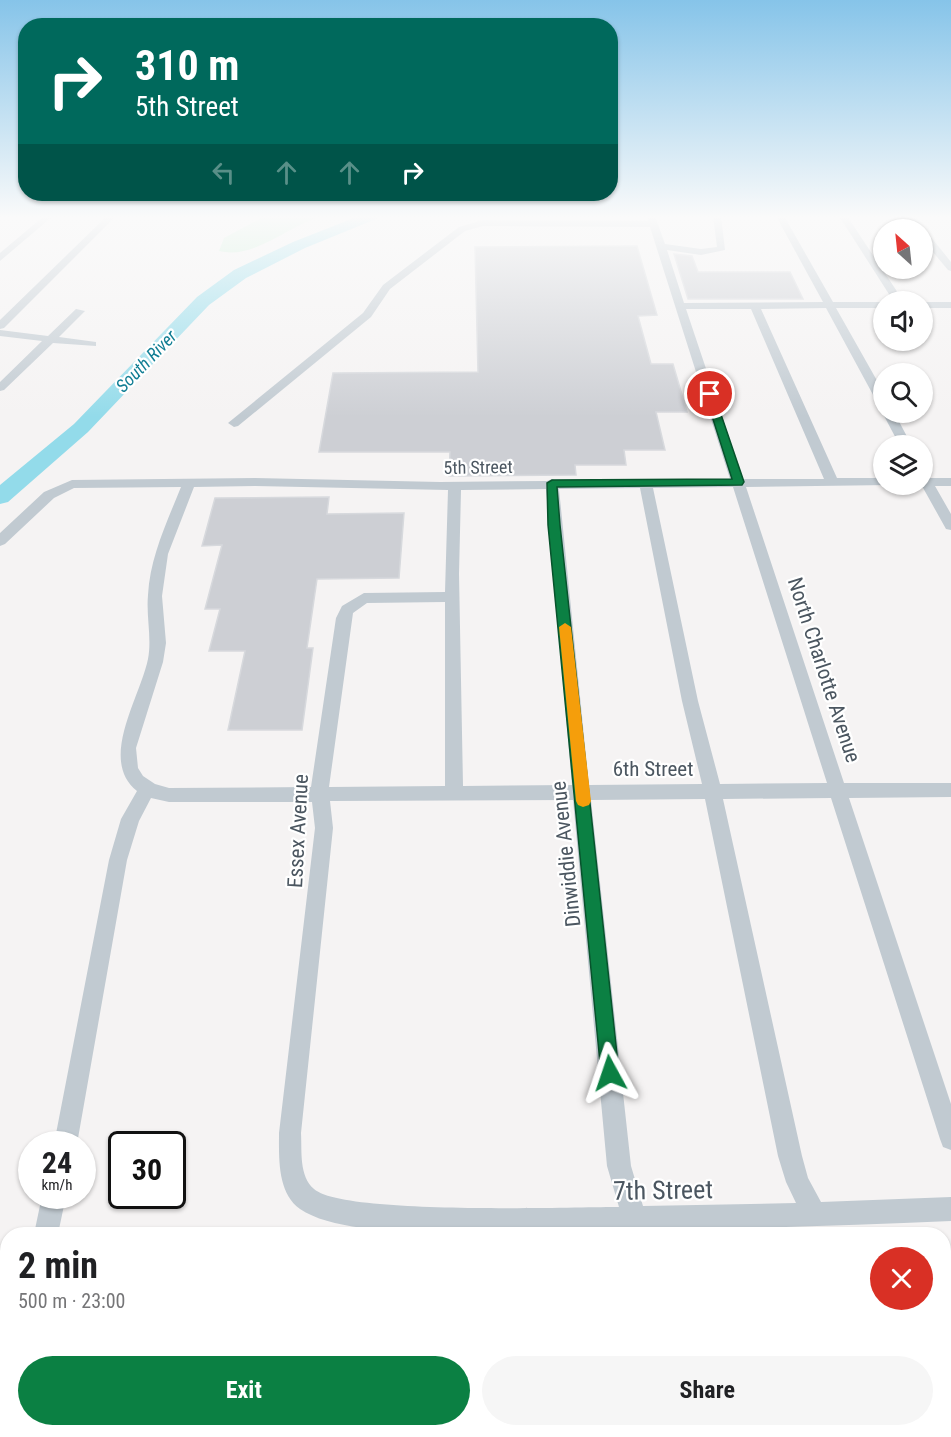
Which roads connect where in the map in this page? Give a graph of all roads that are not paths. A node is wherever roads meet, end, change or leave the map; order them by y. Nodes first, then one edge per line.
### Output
1 (44, 283) edge
2 (391, 283) edge
3 (673, 283) edge
4 (816, 283) edge
5 (754, 305) junction
6 (828, 305) junction
7 (873, 305) edge
8 (933, 305) edge
9 (951, 305) edge
10 (681, 306) junction
11 (80, 311) dead end
12 (0, 326) edge
13 (0, 333) edge
14 (50, 337) junction
15 (92, 344) dead end
16 (873, 385) edge
17 (0, 388) edge
18 (234, 423) dead end
19 (933, 481) edge
20 (738, 482) junction
21 (832, 482) junction
22 (873, 482) edge
23 (951, 482) edge
24 (189, 483) junction
25 (552, 483) junction
26 (645, 483) junction
27 (455, 486) junction
28 (933, 495) edge
29 (951, 526) edge
30 (0, 541) edge
31 (453, 597) junction
32 (147, 789) junction
33 (951, 790) edge
34 (712, 791) junction
35 (840, 791) junction
36 (582, 792) junction
37 (319, 793) junction
38 (454, 793) junction
39 (67, 1131) edge
40 (951, 1139) edge
41 (51, 1209) edge
42 (951, 1209) edge
43 (815, 1215) junction
44 (376, 1216) joint
45 (636, 1218) junction
46 (47, 1227) edge

1 - 12 street
2 - 18 street
3 - 10 street, North Charlotte Avenue
4 - 6 street
5 - 6 street
5 - 10 street
5 - 21 street
6 - 7 street
6 - 16 street
8 - 9 street
10 - 20 street, North Charlotte Avenue
11 - 14 street
13 - 14 street
14 - 15 street
14 - 17 street
19 - 23 street
20 - 21 street, 5th Street
20 - 26 street, 5th Street
20 - 35 street, North Charlotte Avenue
21 - 22 street, 5th Street
24 - 27 street, 5th Street
24 - 30 street, 5th Street
24 - 32 street
25 - 26 street, 5th Street
25 - 27 street, 5th Street
25 - 36 street, Dinwiddie Avenue
26 - 34 street
27 - 31 street
28 - 29 street
31 - 37 street, Essex Avenue
31 - 38 street
32 - 37 street, 6th Street
32 - 39 street
33 - 35 street, 6th Street
34 - 35 street, 6th Street
34 - 36 street, 6th Street
34 - 43 street
35 - 40 street, North Charlotte Avenue
36 - 38 street, 6th Street
36 - 45 street, Dinwiddie Avenue
37 - 38 street, 6th Street
37 - 44 street, Essex Avenue
41 - 46 street
42 - 43 street, 7th Street
43 - 45 street, 7th Street
44 - 45 street, 7th Street

